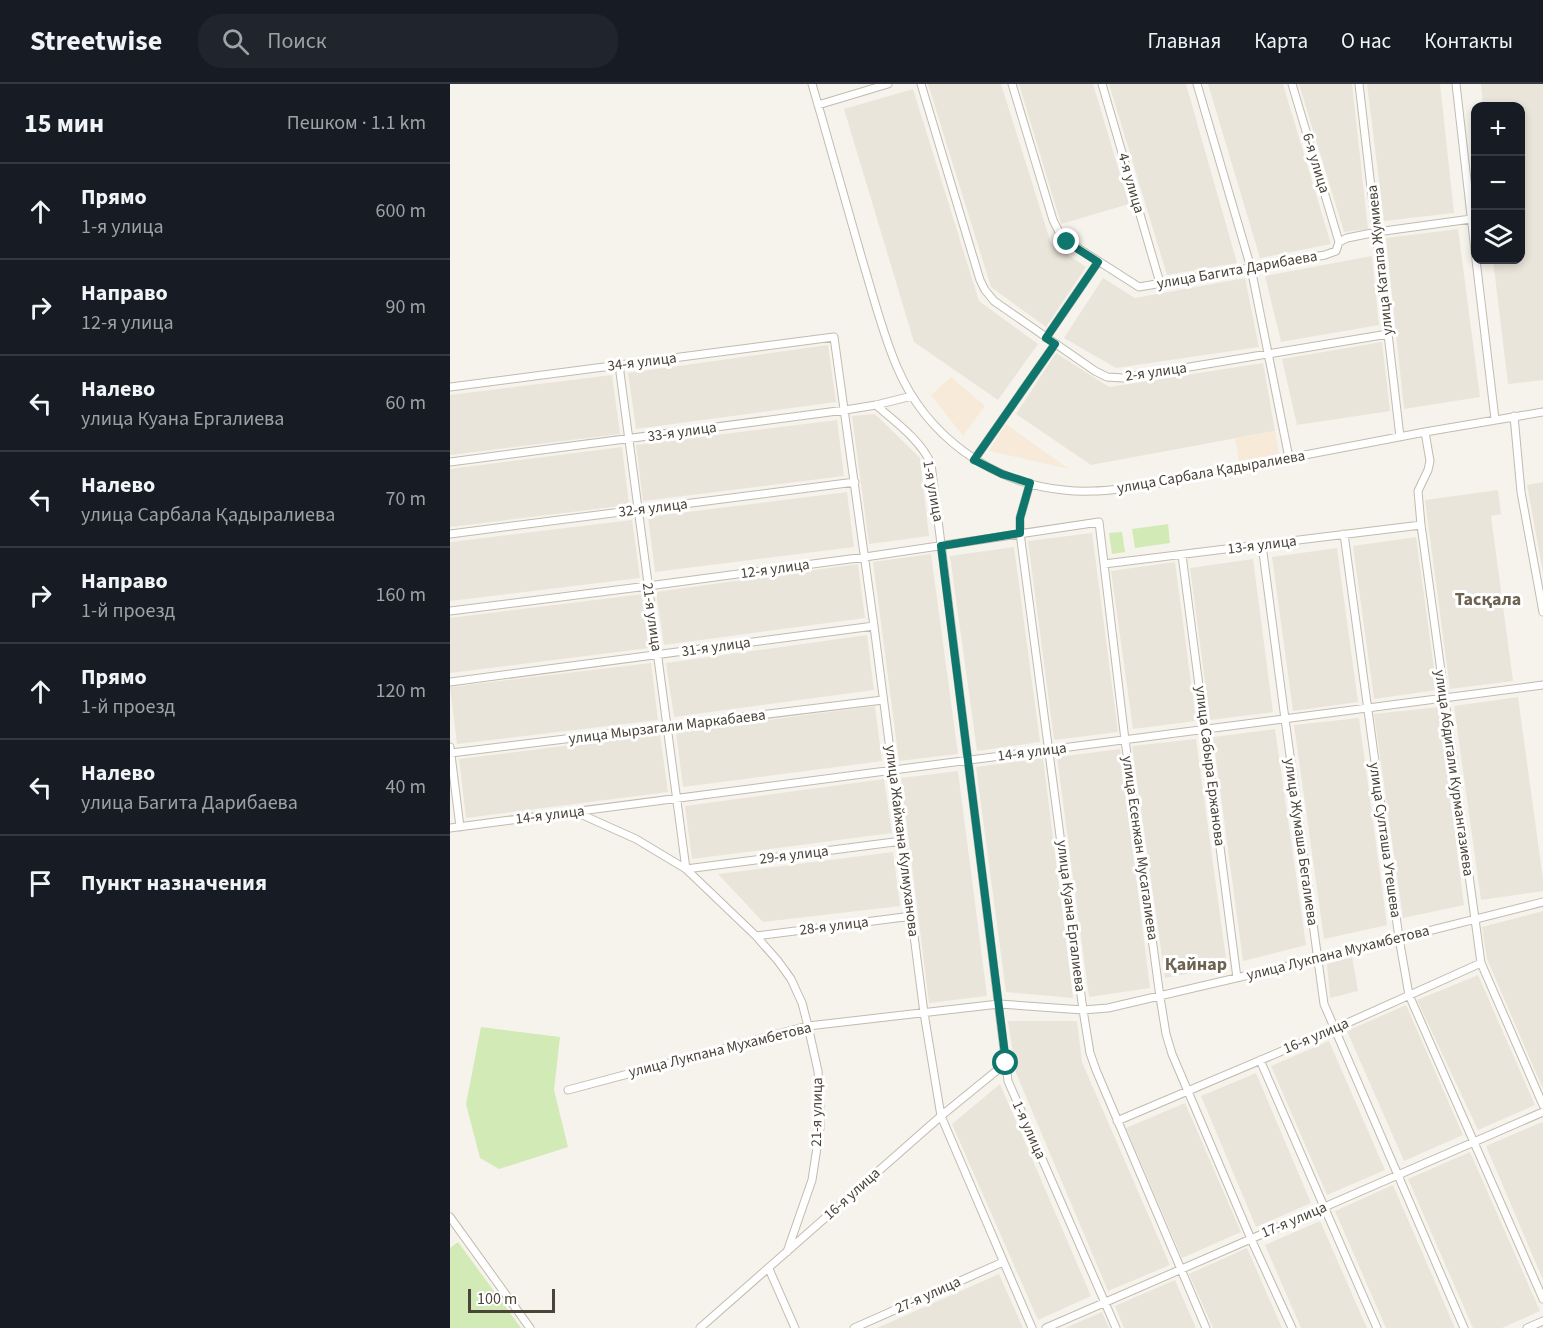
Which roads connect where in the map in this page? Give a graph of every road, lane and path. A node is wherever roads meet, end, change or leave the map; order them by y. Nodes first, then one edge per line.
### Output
1 (812, 84) edge
2 (888, 84) edge
3 (921, 84) edge
4 (1012, 84) edge
5 (1102, 84) edge
6 (1197, 84) edge
7 (1292, 84) edge
8 (1359, 84) edge
9 (1456, 84) edge
10 (818, 105) junction
11 (1471, 219) joint
12 (1377, 232) junction
13 (1339, 242) junction
14 (1098, 262) junction
15 (1477, 264) edge
16 (1251, 268) junction
17 (1160, 283) junction
18 (1388, 334) junction
19 (834, 337) joint
20 (1046, 338) junction
21 (1055, 344) junction
22 (1269, 354) junction
23 (619, 365) junction
24 (450, 387) edge
25 (912, 396) junction
26 (876, 405) junction
27 (845, 410) junction
28 (1543, 412) edge
29 (1514, 416) junction
30 (1495, 419) junction
31 (1425, 432) junction
32 (1400, 437) junction
33 (629, 439) junction
34 (1289, 458) junction
35 (974, 460) junction
36 (450, 462) edge
37 (855, 482) junction
38 (1030, 483) junction
39 (638, 510) junction
40 (1099, 522) joint
41 (1421, 525) junction
42 (1020, 533) junction
43 (450, 534) edge
44 (1344, 534) junction
45 (1262, 545) junction
46 (941, 546) junction
47 (1182, 555) junction
48 (865, 557) junction
49 (1104, 564) junction
50 (648, 586) junction
51 (450, 611) edge
52 (1543, 612) edge
53 (874, 626) junction
54 (657, 655) junction
55 (450, 682) edge
56 (1543, 686) edge
57 (1444, 698) junction
58 (883, 700) junction
59 (1367, 708) junction
60 (1285, 719) junction
61 (667, 727) junction
62 (1205, 730) junction
63 (1125, 740) junction
64 (450, 750) edge
65 (1049, 750) junction
66 (968, 761) junction
67 (893, 770) junction
68 (676, 799) junction
69 (576, 812) junction
70 (460, 827) junction
71 (450, 828) edge
72 (902, 841) junction
73 (686, 869) junction
74 (1543, 902) edge
75 (912, 916) junction
76 (1474, 919) junction
77 (756, 936) junction
78 (1399, 938) junction
79 (1317, 959) junction
80 (1481, 963) junction
81 (1238, 978) junction
82 (1409, 994) junction
83 (1160, 997) junction
84 (999, 1004) junction
85 (1083, 1010) junction
86 (924, 1012) junction
87 (808, 1026) junction
88 (1334, 1029) junction
89 (1260, 1060) junction
90 (1006, 1063) junction
91 (568, 1090) dead end
92 (1189, 1091) junction
93 (1543, 1105) edge
94 (1543, 1112) edge
95 (940, 1116) junction
96 (1117, 1121) junction
97 (1475, 1141) junction
98 (1398, 1175) junction
99 (1324, 1207) junction
100 (450, 1217) edge
101 (1251, 1239) junction
102 (787, 1252) junction
103 (1003, 1262) junction
104 (769, 1269) junction
105 (1180, 1270) junction
106 (1543, 1299) edge
107 (1105, 1302) junction
108 (1543, 1321) edge
109 (530, 1328) edge
110 (700, 1328) edge
111 (795, 1328) edge
112 (854, 1328) edge
113 (1032, 1328) edge
114 (1046, 1328) edge
115 (1116, 1328) edge
116 (1206, 1328) edge
117 (1292, 1328) edge
118 (1377, 1328) edge
119 (1464, 1328) edge
120 (1527, 1328) edge

1 - 10 street, улица Сарбала Қадыралиева
2 - 10 street
3 - 20 street, 2-я улица
4 - 14 street, улица Багита Дарибаева
5 - 17 street, 4-я улица
6 - 16 street
7 - 13 street, 6-я улица
8 - 12 street, улица Катапа Жумиева
9 - 11 street
10 - 25 street, улица Сарбала Қадыралиева
11 - 12 street, улица Багита Дарибаева
12 - 13 street, улица Багита Дарибаева
12 - 18 street, улица Катапа Жумиева
13 - 16 street, улица Багита Дарибаева
14 - 17 street, улица Багита Дарибаева
14 - 20 street
15 - 30 street
16 - 17 street, улица Багита Дарибаева
16 - 22 street
18 - 22 street, 2-я улица
18 - 32 street, улица Катапа Жумиева
19 - 23 street, 34-я улица
19 - 27 street, улица Жайжана Кулмуханова
20 - 21 street, 2-я улица
21 - 22 street, 2-я улица
21 - 35 street
22 - 34 street
23 - 24 street, 34-я улица
23 - 33 street, 21-я улица
25 - 26 street, 33-я улица
25 - 35 street, улица Сарбала Қадыралиева
26 - 27 street, 33-я улица
26 - 46 street, 1-я улица
27 - 33 street, 33-я улица
27 - 37 street, улица Жайжана Кулмуханова
28 - 29 street, улица Сарбала Қадыралиева
29 - 30 street, улица Сарбала Қадыралиева
29 - 52 street
30 - 31 street, улица Сарбала Қадыралиева
31 - 32 street, улица Сарбала Қадыралиева
31 - 41 street, улица Абдигали Курмангазиева
32 - 34 street, улица Сарбала Қадыралиева
33 - 36 street, 33-я улица
33 - 39 street, 21-я улица
34 - 38 street, улица Сарбала Қадыралиева
35 - 38 street, улица Сарбала Қадыралиева
37 - 39 street, 32-я улица
37 - 48 street, улица Жайжана Кулмуханова
38 - 42 street, улица Куана Ергалиева
39 - 43 street, 32-я улица
39 - 50 street, 21-я улица
40 - 42 street, 12-я улица
40 - 49 street, улица Есенжан Мусагалиева
41 - 44 street, 13-я улица
41 - 57 street, улица Абдигали Курмангазиева
42 - 46 street, 12-я улица
42 - 65 street, улица Куана Ергалиева
44 - 45 street, 13-я улица
44 - 59 street, улица Султаша Утешева
45 - 47 street, 13-я улица
45 - 60 street, улица Жумаша Бегалиева
46 - 48 street, 12-я улица
46 - 66 street, 1-я улица
47 - 49 street, 13-я улица
47 - 62 street, улица Сабыра Ержанова
48 - 50 street, 12-я улица
48 - 53 street, улица Жайжана Кулмуханова
49 - 63 street, улица Есенжан Мусагалиева
50 - 51 street, 12-я улица
50 - 54 street, 21-я улица
53 - 54 street, 31-я улица
53 - 58 street, улица Жайжана Кулмуханова
54 - 55 street, 31-я улица
54 - 61 street, 21-я улица
56 - 57 street, 14-я улица
57 - 59 street, 14-я улица
57 - 76 street, улица Абдигали Курмангазиева
58 - 61 street, улица Мырзагали Маркабаева
58 - 67 street, улица Жайжана Кулмуханова
59 - 60 street, 14-я улица
59 - 78 street, улица Султаша Утешева
60 - 62 street, 14-я улица
60 - 79 street, улица Жумаша Бегалиева
61 - 64 street, улица Мырзагали Маркабаева
61 - 68 street, 21-я улица
62 - 63 street, 14-я улица
62 - 81 street, улица Сабыра Ержанова
63 - 65 street, 14-я улица
63 - 83 street, улица Есенжан Мусагалиева
64 - 70 street
65 - 66 street, 14-я улица
65 - 85 street, улица Куана Ергалиева
66 - 67 street, 14-я улица
66 - 84 street, 1-я улица
67 - 68 street, 14-я улица
67 - 72 street, улица Жайжана Кулмуханова
68 - 69 street, 14-я улица
68 - 73 street, 21-я улица
69 - 70 street, 14-я улица
69 - 73 street, 21-я улица
70 - 71 street, 14-я улица
72 - 73 street, 29-я улица
72 - 75 street, улица Жайжана Кулмуханова
73 - 77 street, 21-я улица
74 - 76 street, улица Лукпана Мухамбетова
75 - 77 street, 28-я улица
75 - 86 street, улица Жайжана Кулмуханова
76 - 78 street, улица Лукпана Мухамбетова
76 - 80 street, улица Абдигали Курмангазиева
77 - 87 street, 21-я улица
78 - 79 street, улица Лукпана Мухамбетова
78 - 82 street, улица Султаша Утешева
79 - 81 street, улица Лукпана Мухамбетова
79 - 88 street, улица Жумаша Бегалиева
80 - 82 street, 16-я улица
80 - 93 street, улица Абдигали Курмангазиева
81 - 83 street, улица Лукпана Мухамбетова
82 - 88 street, 16-я улица
82 - 97 street, улица Султаша Утешева
83 - 85 street, улица Лукпана Мухамбетова
83 - 92 street, улица Есенжан Мусагалиева
84 - 85 street, улица Лукпана Мухамбетова
84 - 86 street, улица Лукпана Мухамбетова
84 - 90 street, 1-я улица
85 - 96 street, улица Куана Ергалиева
86 - 87 street, улица Лукпана Мухамбетова
86 - 95 street, улица Жайжана Кулмуханова
87 - 91 street, улица Лукпана Мухамбетова
87 - 102 street, 21-я улица
88 - 89 street, 16-я улица
88 - 98 street, улица Жумаша Бегалиева
89 - 92 street, 16-я улица
89 - 99 street
90 - 95 street, 16-я улица
90 - 107 street, 1-я улица
92 - 96 street, 16-я улица
92 - 101 street, улица Есенжан Мусагалиева
94 - 97 street, 17-я улица
95 - 102 street, 16-я улица
95 - 103 street, улица Жайжана Кулмуханова
96 - 105 street, улица Куана Ергалиева
97 - 98 street, 17-я улица
97 - 106 street, улица Султаша Утешева
98 - 99 street, 17-я улица
98 - 119 street, улица Жумаша Бегалиева
99 - 101 street, 17-я улица
99 - 118 street
100 - 109 street
101 - 105 street, 17-я улица
101 - 117 street, улица Есенжан Мусагалиева
102 - 104 street, 16-я улица
103 - 112 street, 27-я улица
103 - 113 street, улица Жайжана Кулмуханова
104 - 110 street, 16-я улица
104 - 111 street
105 - 107 street, 17-я улица
105 - 116 street, улица Куана Ергалиева
107 - 114 street, 17-я улица
107 - 115 street, 1-я улица
108 - 120 street

